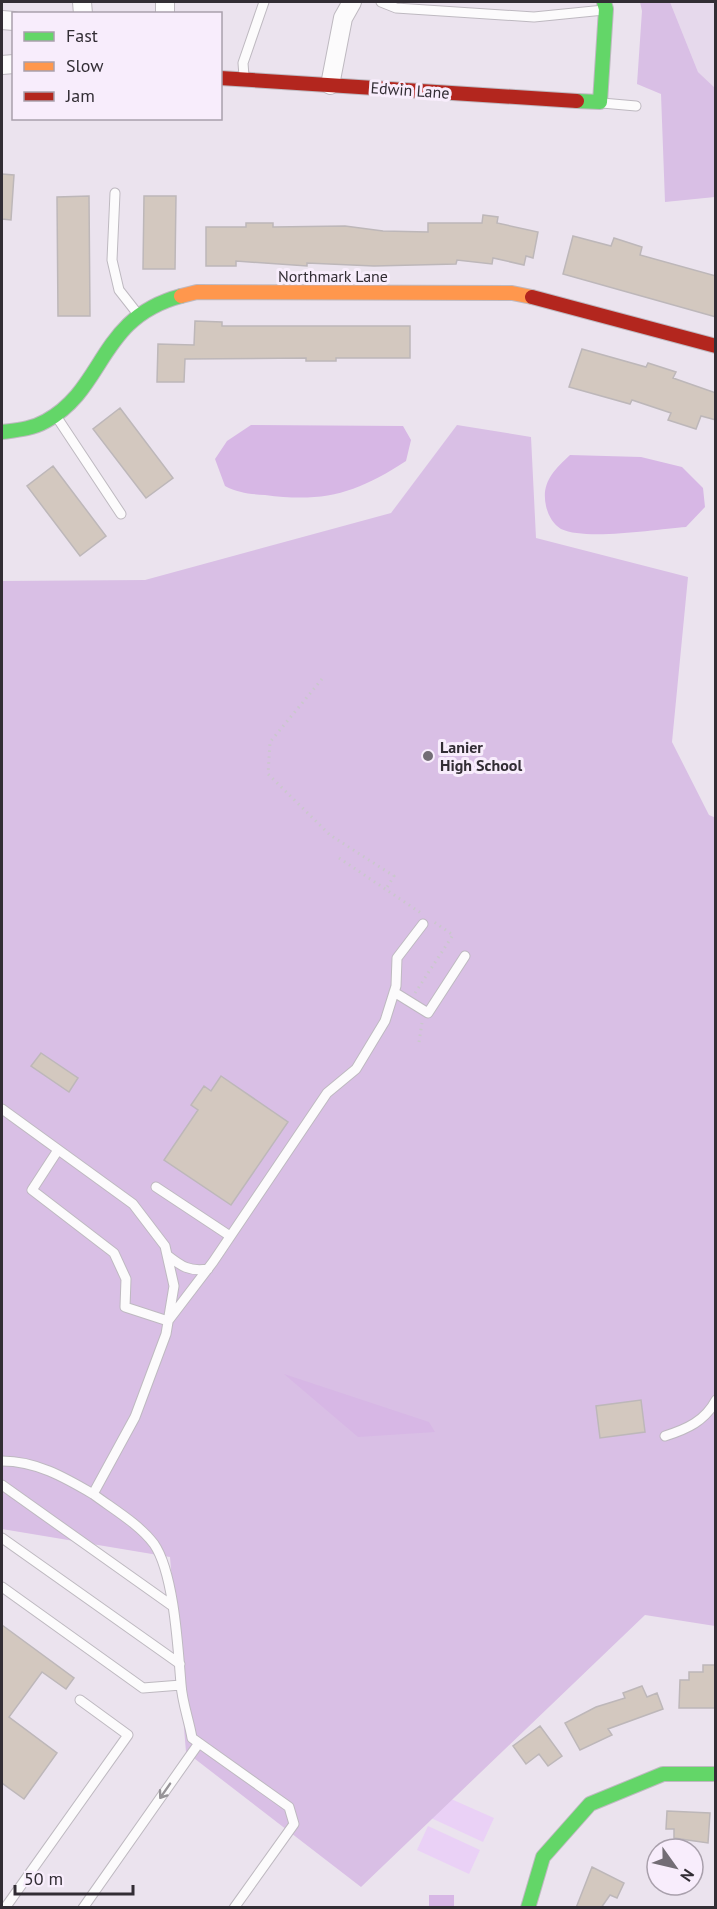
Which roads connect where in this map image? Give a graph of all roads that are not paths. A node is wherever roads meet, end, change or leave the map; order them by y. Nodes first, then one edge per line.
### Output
1 (264, 2) edge
2 (352, 2) edge
3 (381, 2) edge
4 (605, 5) edge
5 (222, 78) edge
6 (244, 79) junction
7 (330, 85) junction
8 (600, 102) junction
9 (636, 106) dead end
10 (115, 193) dead end
11 (138, 315) junction
12 (716, 346) edge
13 (56, 416) junction
14 (2, 432) edge
15 (121, 514) dead end
16 (423, 924) dead end
17 (465, 956) dead end
18 (394, 992) junction
19 (2, 1109) edge
20 (58, 1150) junction
21 (156, 1187) dead end
22 (230, 1236) junction
23 (167, 1254) junction
24 (208, 1269) junction
25 (168, 1321) junction
26 (716, 1400) edge
27 (665, 1436) dead end
28 (2, 1461) edge
29 (2, 1485) edge
30 (93, 1494) junction
31 (2, 1538) edge
32 (2, 1587) edge
33 (171, 1605) junction
34 (180, 1664) junction
35 (181, 1685) junction
36 (80, 1700) dead end
37 (199, 1743) junction
38 (716, 1774) edge
39 (5, 1908) edge
40 (83, 1908) edge
41 (234, 1908) edge
42 (528, 1908) edge

1 - 6 lane
2 - 7 street
3 - 4 lane
4 - 8 street
5 - 6 street, Edwin Lane
6 - 7 street, Edwin Lane
7 - 8 street, Edwin Lane
8 - 9 lane
10 - 11 lane
11 - 12 street, Northmark Lane
11 - 13 street, Northmark Lane
13 - 14 street, Northmark Lane
13 - 15 lane
16 - 18 lane
17 - 18 lane
18 - 22 lane
19 - 20 lane
20 - 23 lane
20 - 25 lane
21 - 22 lane
22 - 24 lane
23 - 24 lane
23 - 25 lane
24 - 25 lane
25 - 30 lane
26 - 27 lane
28 - 30 lane
29 - 33 lane
30 - 33 lane
31 - 34 lane
32 - 35 lane
33 - 34 lane
34 - 35 lane
35 - 37 lane
36 - 39 lane
37 -> 40 lane
37 - 41 lane
38 - 42 street

